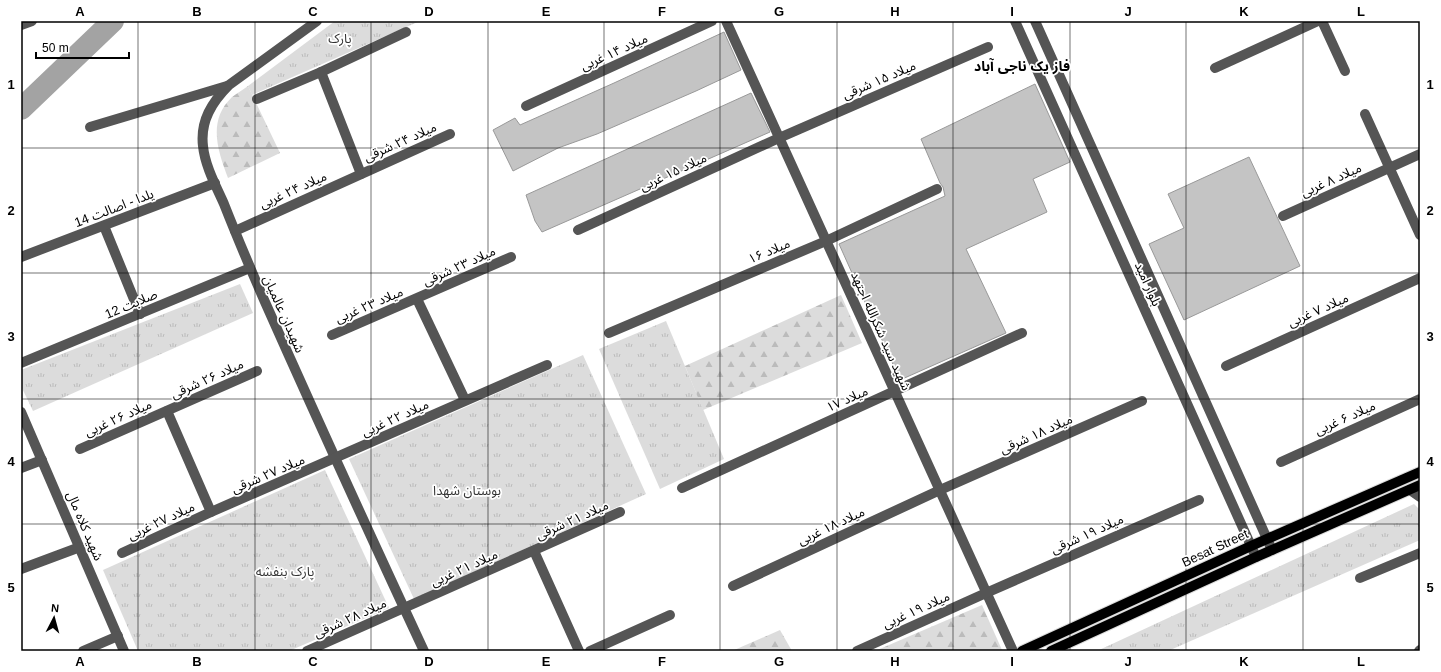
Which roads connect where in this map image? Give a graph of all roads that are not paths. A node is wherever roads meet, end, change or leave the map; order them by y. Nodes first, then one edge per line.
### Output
1 (32, 21) edge
2 (317, 21) edge
3 (712, 21) edge
4 (726, 21) edge
5 (1015, 21) edge
6 (1035, 21) edge
7 (1318, 21) edge
8 (1322, 21) edge
9 (21, 25) edge
10 (406, 32) dead end
11 (988, 47) dead end
12 (1215, 68) dead end
13 (1345, 71) dead end
14 (321, 72) junction
15 (228, 86) junction
16 (257, 99) dead end
17 (526, 106) dead end
18 (1364, 114) dead end
19 (90, 127) dead end
20 (450, 134) dead end
21 (779, 138) junction
22 (1420, 154) edge
23 (1389, 168) junction
24 (1101, 169) junction
25 (361, 174) junction
26 (1085, 177) junction
27 (215, 183) junction
28 (937, 189) dead end
29 (1283, 216) dead end
30 (104, 226) junction
31 (578, 230) dead end
32 (235, 231) junction
33 (1130, 234) junction
34 (1420, 235) edge
35 (826, 241) junction
36 (1115, 242) junction
37 (21, 257) edge
38 (511, 258) dead end
39 (250, 268) junction
40 (1420, 278) edge
41 (417, 299) junction
42 (140, 314) junction
43 (609, 333) dead end
44 (1022, 333) dead end
45 (332, 335) dead end
46 (21, 363) edge
47 (547, 365) dead end
48 (1226, 366) dead end
49 (257, 371) dead end
50 (894, 391) junction
51 (1420, 399) edge
52 (465, 400) junction
53 (1142, 401) dead end
54 (167, 411) junction
55 (21, 412) edge
56 (80, 449) dead end
57 (335, 459) junction
58 (42, 460) junction
59 (1281, 462) dead end
60 (21, 468) edge
61 (1420, 472) edge
62 (1420, 485) edge
63 (682, 488) dead end
64 (940, 490) junction
65 (1410, 490) junction
66 (1420, 497) edge
67 (1199, 500) dead end
68 (211, 512) junction
69 (620, 512) dead end
70 (1267, 539) junction
71 (1251, 546) junction
72 (80, 547) junction
73 (1272, 550) junction
74 (534, 551) junction
75 (122, 553) dead end
76 (1420, 554) edge
77 (1256, 557) junction
78 (21, 569) edge
79 (1360, 578) dead end
80 (733, 586) dead end
81 (986, 593) junction
82 (404, 609) junction
83 (670, 615) dead end
84 (118, 636) junction
85 (1068, 648) edge
86 (82, 651) edge
87 (124, 651) edge
88 (307, 651) edge
89 (424, 651) edge
90 (579, 651) edge
91 (590, 651) edge
92 (857, 651) edge
93 (1013, 651) edge
94 (1022, 651) edge
95 (1051, 651) edge

1 - 9 street
2 - 15 street, شهیدان عالمیان
3 - 17 street, میلاد ۱۴ غربی
4 - 21 street, شهید سید شکرالله اجتهد
5 - 26 street, بلوار امید
6 - 24 street, بلوار امید
7 - 12 street
8 - 13 street
10 - 14 street
11 - 21 street, میلاد ۱۵ شرقی
14 - 16 street
14 - 25 street
15 - 19 street
15 - 27 street, شهیدان عالمیان
18 - 23 street
20 - 25 street, میلاد ۲۴ شرقی
21 - 31 street, میلاد ۱۵ غربی
21 - 35 street, شهید سید شکرالله اجتهد
22 - 23 street, میلاد ۸ غربی
23 - 29 street, میلاد ۸ غربی
23 - 34 street
24 - 26 street
24 - 33 street, بلوار امید
25 - 32 street, میلاد ۲۴ غربی
26 - 36 street, بلوار امید
27 - 30 street, یلدا - اصالت 14
27 - 32 street, شهیدان عالمیان
28 - 35 street, میلاد ۱۶
30 - 37 street, یلدا - اصالت 14
30 - 42 street
32 - 39 street, شهیدان عالمیان
33 - 36 street
33 - 70 street, بلوار امید
35 - 43 street, میلاد ۱۶
35 - 50 street, شهید سید شکرالله اجتهد
36 - 71 street, بلوار امید
38 - 41 street, میلاد ۲۳ شرقی
39 - 42 street, صلابت 12
39 - 57 street, شهیدان عالمیان
40 - 48 street, میلاد ۷ غربی
41 - 45 street, میلاد ۲۳ غربی
41 - 52 street
42 - 46 street, صلابت 12
44 - 50 street, میلاد ۱۷
47 - 52 street, میلاد ۲۲ غربی
49 - 54 street, میلاد ۲۶ شرقی
50 - 63 street, میلاد ۱۷
50 - 64 street, شهید سید شکرالله اجتهد
51 - 59 street, میلاد ۶ غربی
52 - 57 street, میلاد ۲۲ غربی
53 - 64 street, میلاد ۱۸ شرقی
54 - 56 street, میلاد ۲۶ غربی
54 - 68 street
55 - 58 street, شهید کلاه مال
57 - 68 street, میلاد ۲۷ شرقی
57 - 82 street, شهیدان عالمیان
58 - 60 street
58 - 72 street, شهید کلاه مال
61 - 70 main road, Besat Street
62 - 65 main road, Besat Street
64 - 80 street, میلاد ۱۸ غربی
64 - 81 street, شهید سید شکرالله اجتهد
65 - 66 street
65 - 73 main road, Besat Street
67 - 81 street, میلاد ۱۹ شرقی
68 - 75 street, میلاد ۲۷ غربی
69 - 74 street, میلاد ۲۱ شرقی
70 - 71 main road, Besat Street
70 - 73 street, بلوار امید
71 - 77 street, بلوار امید
71 - 94 main road, Besat Street
72 - 78 street
72 - 84 street, شهید کلاه مال
73 - 77 main road, Besat Street
74 - 82 street, میلاد ۲۱ غربی
74 - 90 street
76 - 79 street
77 - 85 main road, Besat Street
81 - 92 street, میلاد ۱۹ غربی
81 - 93 street, شهید سید شکرالله اجتهد
82 - 88 street, میلاد ۲۸ شرقی
82 - 89 street, شهیدان عالمیان
83 - 91 street
84 - 86 street
84 - 87 street, شهید کلاه مال
85 - 95 main road, Besat Street

